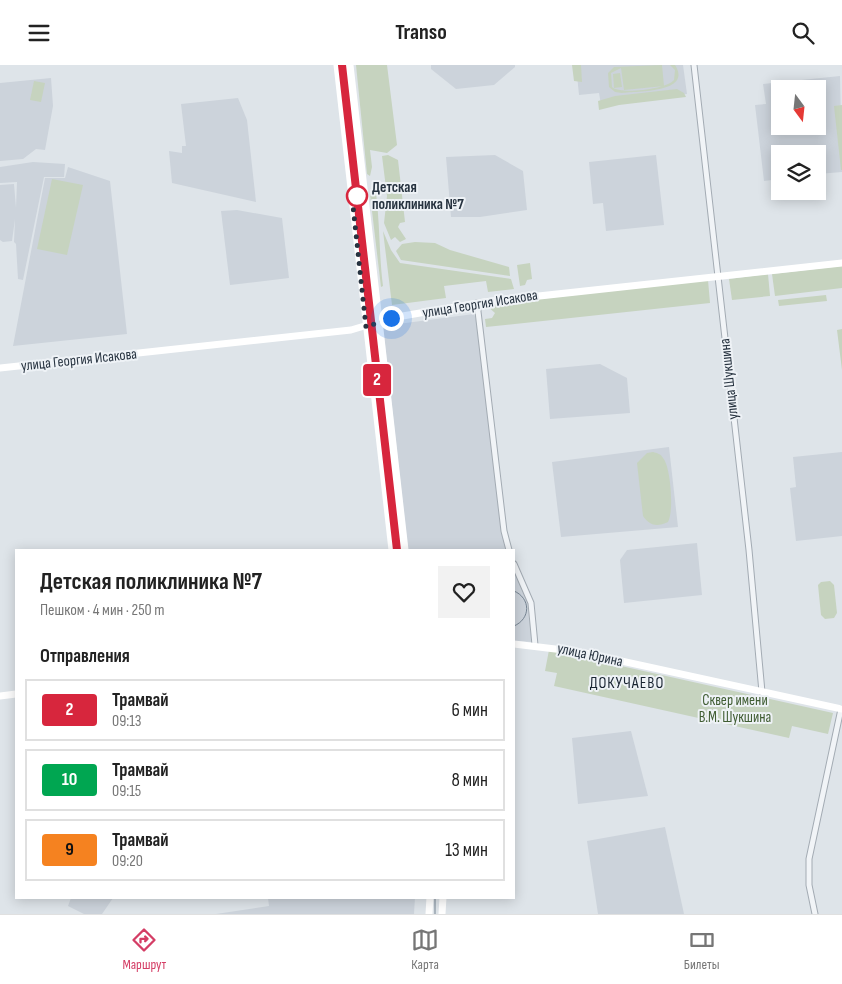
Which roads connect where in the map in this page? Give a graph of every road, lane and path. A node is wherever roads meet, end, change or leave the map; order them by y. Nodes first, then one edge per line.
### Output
1 (337, 65) edge
2 (350, 65) edge
3 (694, 65) edge
4 (842, 263) edge
5 (717, 276) junction
6 (477, 303) junction
7 (379, 323) junction
8 (366, 327) junction
9 (0, 368) edge
10 (402, 525) junction
11 (389, 528) junction
12 (392, 549) edge
13 (405, 549) edge
14 (509, 549) edge
15 (515, 567) edge
16 (515, 644) edge
17 (535, 645) junction
18 (762, 692) junction
19 (15, 694) edge
20 (0, 696) edge
21 (842, 709) edge
22 (430, 899) edge
23 (443, 899) edge
24 (429, 914) edge
25 (442, 914) edge
26 (815, 914) edge

1 - 8 street
2 - 7 street
3 - 5 street, улица Шукшина
4 - 5 street, улица Георгия Исакова
5 - 6 street, улица Георгия Исакова
5 - 18 street, улица Шукшина
6 - 7 street, улица Георгия Исакова
6 - 14 street
7 - 8 street, улица Георгия Исакова
7 - 10 street
8 - 9 street, улица Георгия Исакова
8 - 11 street
10 - 11 street
10 - 13 street
11 - 12 street
15 - 17 street
16 - 17 street, улица Юрина
17 - 18 street, улица Юрина
18 - 21 street, улица Юрина
19 - 20 street
21 - 26 street
22 - 24 street
23 - 25 street

